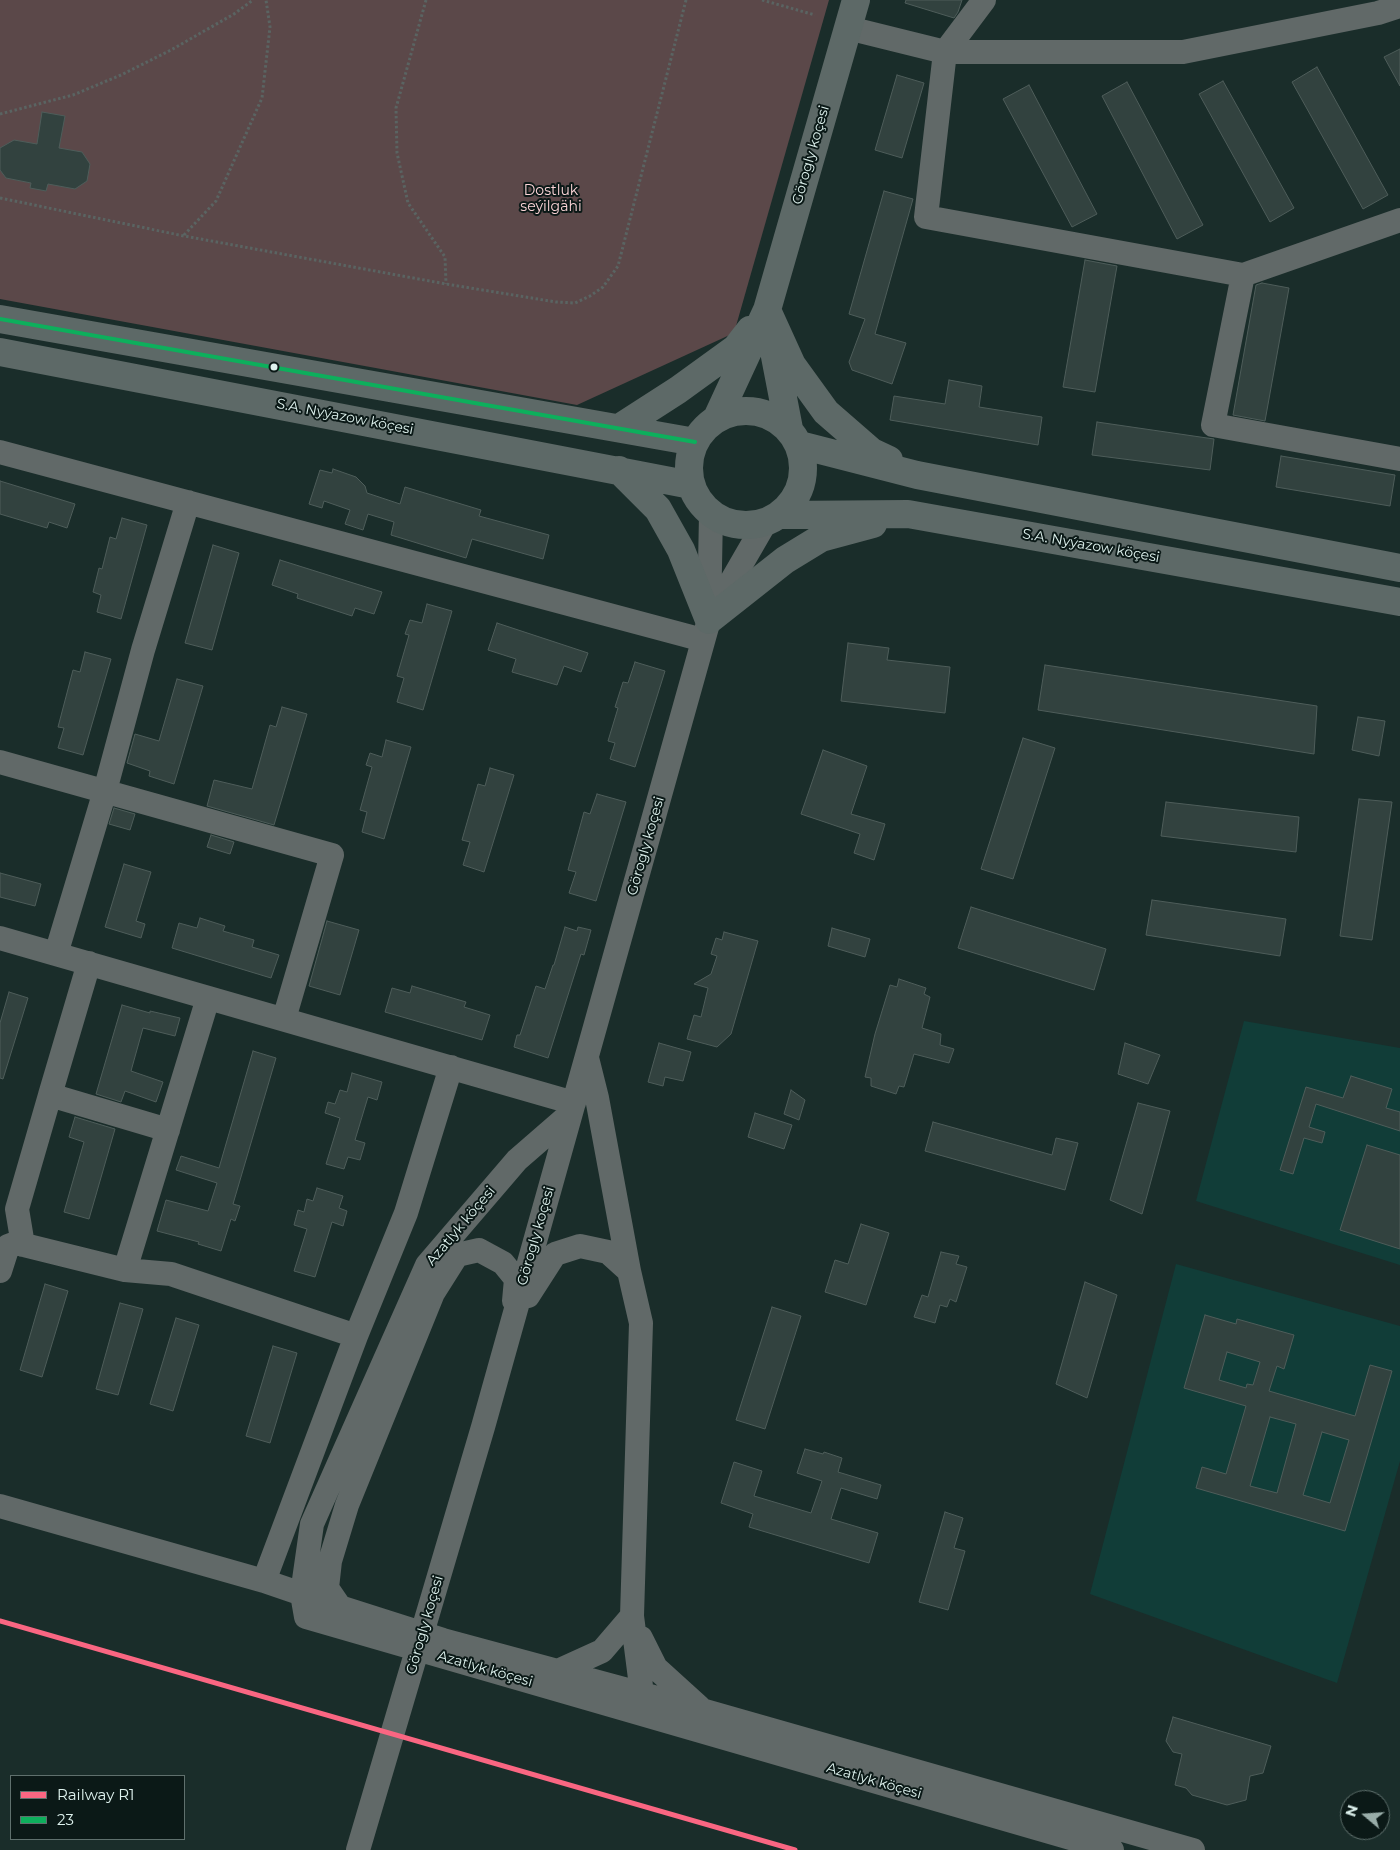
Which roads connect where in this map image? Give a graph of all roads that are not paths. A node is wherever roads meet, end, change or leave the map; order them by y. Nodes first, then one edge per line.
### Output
1 (856, 0) edge
2 (984, 0) edge
3 (1387, 6) edge
4 (848, 28) junction
5 (945, 52) junction
6 (1400, 220) edge
7 (1243, 275) junction
8 (767, 310) junction
9 (0, 318) edge
10 (0, 352) edge
11 (717, 418) junction
12 (619, 428) junction
13 (794, 437) junction
14 (696, 442) junction
15 (0, 452) edge
16 (1400, 459) edge
17 (619, 470) junction
18 (917, 475) junction
19 (691, 484) junction
20 (188, 502) junction
21 (712, 514) junction
22 (908, 514) junction
23 (773, 519) junction
24 (1400, 568) edge
25 (1400, 602) edge
26 (706, 630) junction
27 (0, 762) edge
28 (104, 791) junction
29 (0, 938) edge
30 (56, 954) junction
31 (89, 964) junction
32 (208, 998) junction
33 (284, 1019) junction
34 (587, 1056) junction
35 (451, 1067) junction
36 (50, 1095) junction
37 (572, 1108) junction
38 (168, 1130) junction
39 (23, 1245) junction
40 (125, 1270) junction
41 (0, 1271) edge
42 (629, 1271) junction
43 (512, 1323) junction
44 (356, 1336) junction
45 (0, 1506) edge
46 (264, 1580) junction
47 (302, 1594) junction
48 (340, 1607) junction
49 (632, 1616) junction
50 (558, 1671) junction
51 (642, 1704) junction
52 (702, 1710) junction
53 (358, 1850) edge
54 (1112, 1850) edge
55 (1194, 1850) edge

1 - 4 main road, Görogly koçesi
2 - 5 street
3 - 5 street
4 - 5 street
4 - 8 main road, Görogly koçesi
5 - 7 street
6 - 7 street
7 - 16 street
8 - 11 main road, Görogly koçesi
8 - 12 main road
8 - 13 main road, Görogly koçesi
8 - 18 main road
9 - 12 main road
10 - 17 main road, S.A. Nyýazow köçesi
11 - 13 main road
11 - 14 main road
12 - 14 main road
13 - 18 main road
13 - 23 main road
14 - 19 main road
15 - 20 street
17 - 19 main road, S.A. Nyýazow köçesi
17 - 26 main road
18 - 24 main road
19 - 21 main road
20 - 26 street
20 - 28 street
21 - 23 main road
21 - 26 street
22 - 23 main road, S.A. Nyýazow köçesi
22 - 25 main road, S.A. Nyýazow köçesi
22 - 26 main road
23 - 26 street
26 - 34 street, Görogly koçesi
27 - 28 street
28 - 30 street
28 - 33 street
29 - 30 street
30 - 31 street
31 - 32 street
31 - 36 street
32 - 33 street
32 - 38 street
33 - 35 street
34 - 37 street, Görogly koçesi
34 - 42 street
35 - 37 street
35 - 44 street
36 - 38 street
36 - 39 street
37 - 43 street, Görogly koçesi
37 - 47 street, Azatlyk köçesi
38 - 40 street
39 - 40 street
39 - 41 street
40 - 44 street
42 - 43 street
42 - 49 street
43 - 48 street
43 - 53 street, Görogly koçesi
44 - 46 street
45 - 46 street, Azatlyk köçesi
46 - 47 street, Azatlyk köçesi
47 - 48 street, Azatlyk köçesi
47 - 51 street, Azatlyk köçesi
48 - 50 street, Azatlyk köçesi
49 - 50 street
49 - 51 street
49 - 52 street
50 - 51 street, Azatlyk köçesi
51 - 52 street, Azatlyk köçesi
51 - 54 street, Azatlyk köçesi
52 - 55 street, Azatlyk köçesi

